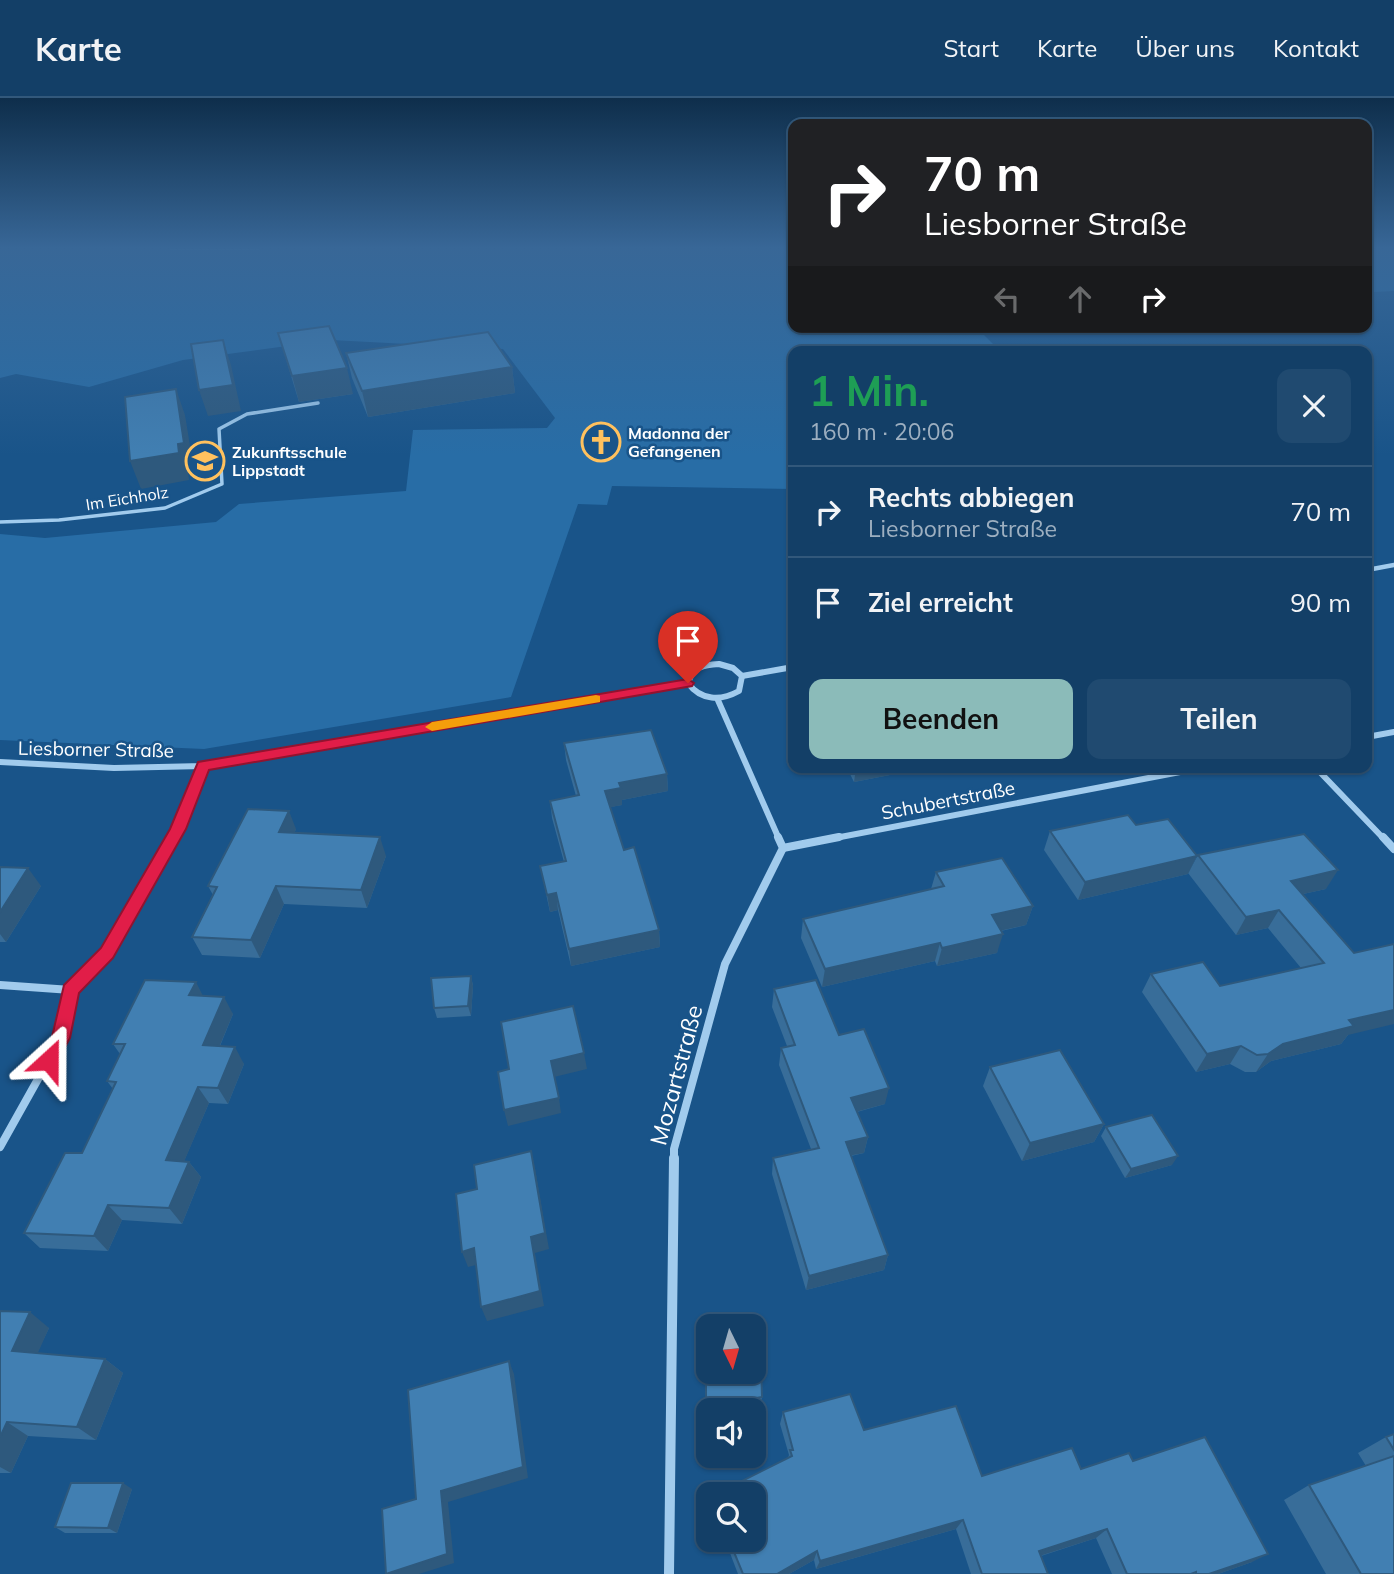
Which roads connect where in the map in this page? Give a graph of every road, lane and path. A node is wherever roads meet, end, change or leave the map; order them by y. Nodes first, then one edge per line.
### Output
1 (318, 403) dead end
2 (0, 522) edge
3 (1394, 565) edge
4 (1372, 569) edge
5 (788, 668) edge
6 (742, 676) junction
7 (688, 683) junction
8 (717, 698) junction
9 (1394, 732) edge
10 (1372, 736) edge
11 (0, 762) edge
12 (203, 766) junction
13 (1175, 773) edge
14 (1321, 773) edge
15 (783, 848) junction
16 (1394, 849) edge
17 (0, 985) edge
18 (71, 990) junction
19 (0, 1147) edge
20 (669, 1574) edge

1 - 2 lane, Im Eichholz
3 - 4 street
5 - 6 street
6 - 7 street
6 - 8 street
7 - 8 street
7 - 12 street, Liesborner Straße
8 - 15 street
9 - 10 street
11 - 12 street, Liesborner Straße
12 - 18 street
13 - 15 street, Schubertstraße
14 - 16 street
15 - 20 street, Mozartstraße
17 - 18 street
18 - 19 street

